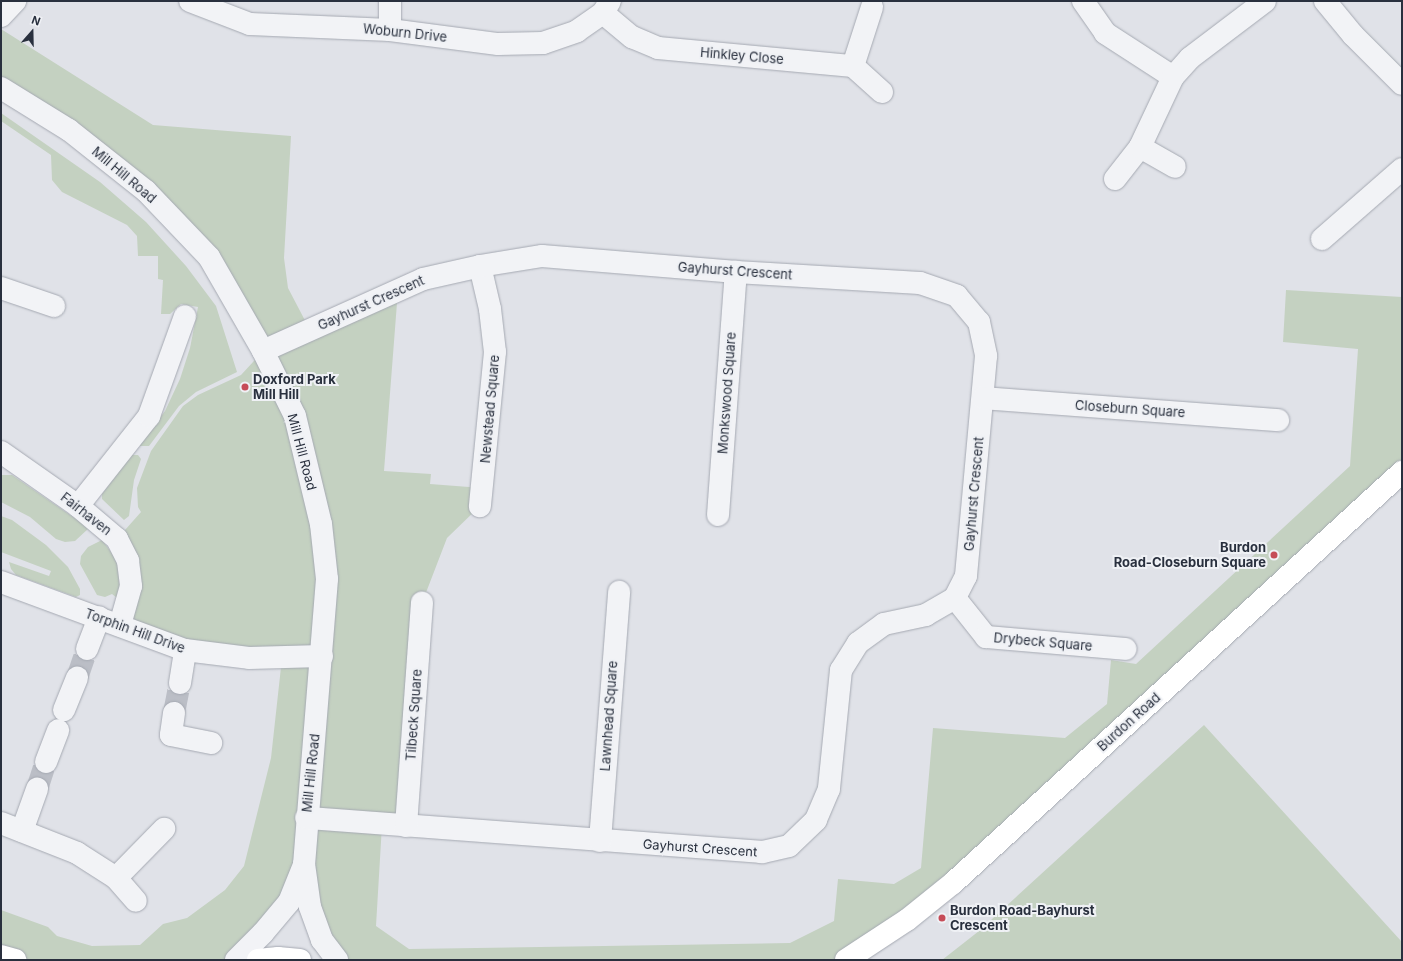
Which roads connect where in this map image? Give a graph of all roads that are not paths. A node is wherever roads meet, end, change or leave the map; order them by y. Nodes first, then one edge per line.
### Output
1 (15, 1) edge
2 (190, 1) edge
3 (390, 1) edge
4 (1083, 1) edge
5 (1265, 1) edge
6 (1325, 1) edge
7 (606, 7) edge
8 (872, 7) dead end
9 (1, 16) edge
10 (390, 30) junction
11 (853, 66) junction
12 (1173, 77) junction
13 (1402, 84) edge
14 (1, 88) edge
15 (882, 92) dead end
16 (1140, 147) junction
17 (1175, 168) dead end
18 (1402, 169) edge
19 (1115, 179) dead end
20 (1322, 239) dead end
21 (480, 266) junction
22 (736, 272) junction
23 (1, 288) edge
24 (54, 306) dead end
25 (185, 316) dead end
26 (263, 351) junction
27 (983, 398) junction
28 (1278, 420) dead end
29 (1, 452) edge
30 (1402, 472) edge
31 (78, 506) junction
32 (480, 506) dead end
33 (718, 515) dead end
34 (1, 582) edge
35 (619, 592) dead end
36 (955, 598) junction
37 (422, 603) dead end
38 (99, 618) junction
39 (120, 625) junction
40 (87, 649) tunnel mouth
41 (1125, 649) dead end
42 (186, 650) junction
43 (322, 656) junction
44 (77, 678) tunnel mouth
45 (180, 683) tunnel mouth
46 (174, 713) tunnel mouth
47 (211, 743) dead end
48 (46, 762) tunnel mouth
49 (37, 789) tunnel mouth
50 (306, 818) junction
51 (1, 823) edge
52 (406, 826) junction
53 (164, 829) dead end
54 (22, 831) junction
55 (600, 841) junction
56 (304, 864) junction
57 (116, 878) junction
58 (136, 901) dead end
59 (1, 956) edge
60 (15, 960) edge
61 (236, 960) edge
62 (258, 960) edge
63 (300, 960) edge
64 (337, 960) edge
65 (846, 960) edge

1 - 9 street
2 - 10 street, Woburn Drive
3 - 10 street
4 - 12 street
5 - 12 street
6 - 13 street
7 - 10 street, Woburn Drive
7 - 11 street, Hinkley Close
8 - 11 street
11 - 15 street
12 - 16 street
14 - 26 street, Mill Hill Road
16 - 17 street
16 - 19 street
18 - 20 street
21 - 22 street, Gayhurst Crescent
21 - 26 street, Gayhurst Crescent
21 - 32 street, Newstead Square
22 - 27 street, Gayhurst Crescent
22 - 33 street, Monkswood Square
23 - 24 street
25 - 31 street
26 - 43 street, Mill Hill Road
27 - 28 street, Closeburn Square
27 - 36 street, Gayhurst Crescent
29 - 31 street, Fairhaven
30 - 65 main road, Burdon Road
31 - 39 street, Fairhaven
34 - 38 street, Torphin Hill Drive
35 - 55 street, Lawnhead Square
36 - 41 street, Drybeck Square
36 - 55 street, Gayhurst Crescent
37 - 52 street, Tilbeck Square
38 - 39 street, Torphin Hill Drive
38 - 40 street
39 - 42 street, Torphin Hill Drive
42 - 43 street, Torphin Hill Drive
42 - 45 street
43 - 50 street, Mill Hill Road
44 - 48 street
46 - 47 street
49 - 54 street
50 - 52 street, Gayhurst Crescent
50 - 56 street, Mill Hill Road
51 - 54 street
52 - 55 street, Gayhurst Crescent
53 - 57 street
54 - 57 street
56 - 61 street, Mill Hill Road
56 - 64 street, Mill Hill Road
57 - 58 street
59 - 60 main road
62 - 63 main road

